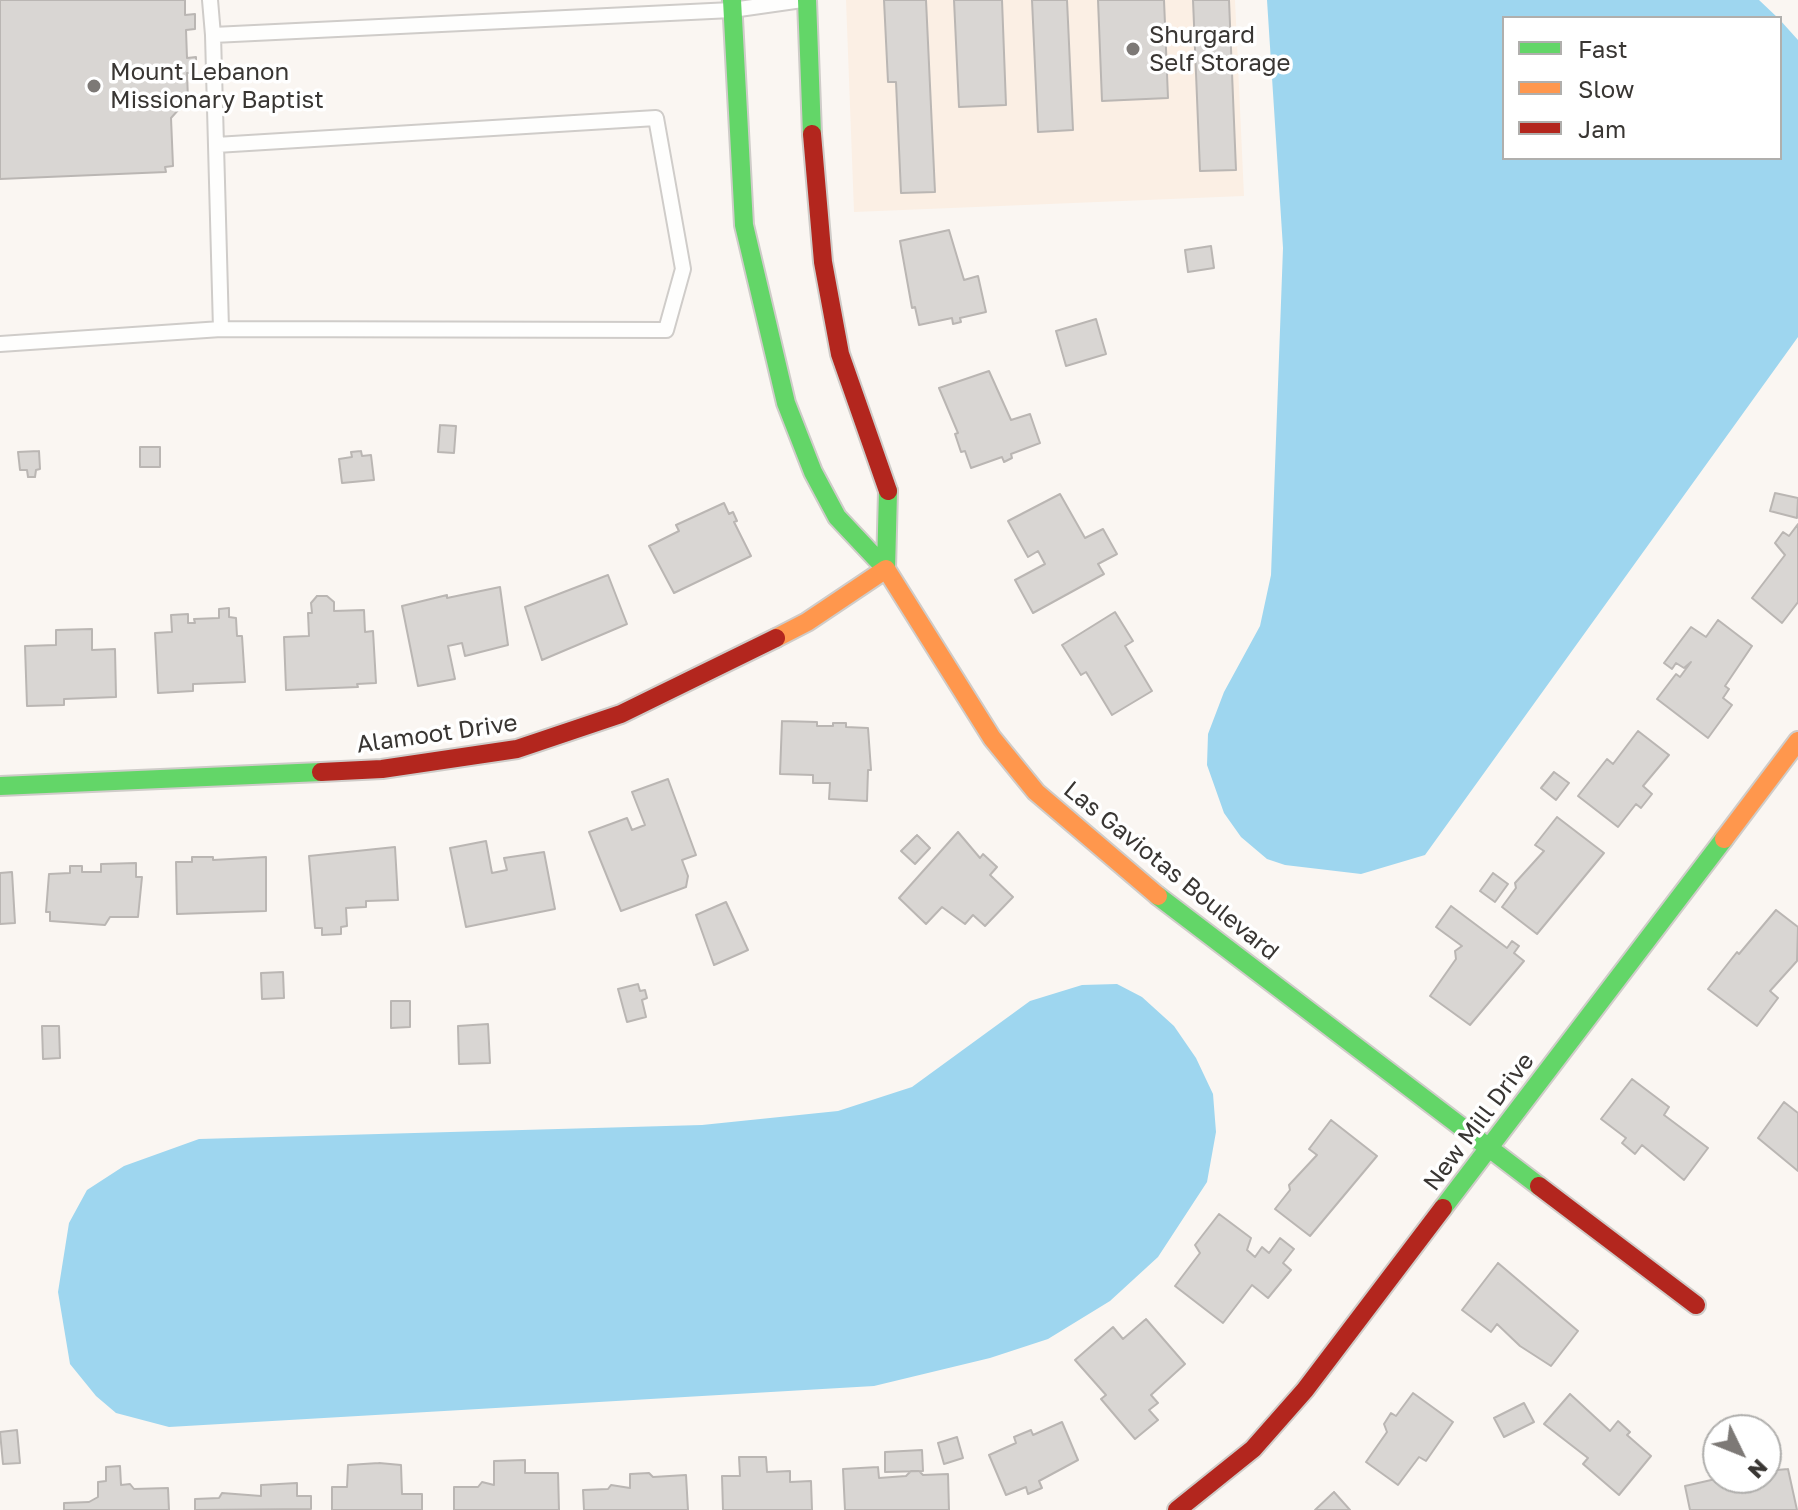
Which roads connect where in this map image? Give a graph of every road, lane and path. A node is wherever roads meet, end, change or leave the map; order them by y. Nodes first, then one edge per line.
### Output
1 (210, 0) edge
2 (805, 0) edge
3 (732, 5) edge
4 (213, 35) junction
5 (216, 145) junction
6 (221, 329) junction
7 (0, 344) edge
8 (886, 569) junction
9 (1798, 741) edge
10 (0, 786) edge
11 (1489, 1150) junction
12 (1696, 1305) dead end
13 (1177, 1510) edge

1 - 4 lane
2 - 3 lane
2 - 8 street
3 - 4 lane
3 - 8 street, Las Gaviotas Boulevard
4 - 5 lane
5 - 6 lane
5 - 6 lane
6 - 7 lane
8 - 10 street, Alamoot Drive
8 - 11 street, Las Gaviotas Boulevard
9 - 11 street, New Mill Drive
11 - 12 street, Las Gaviotas Boulevard
11 - 13 street, New Mill Drive

